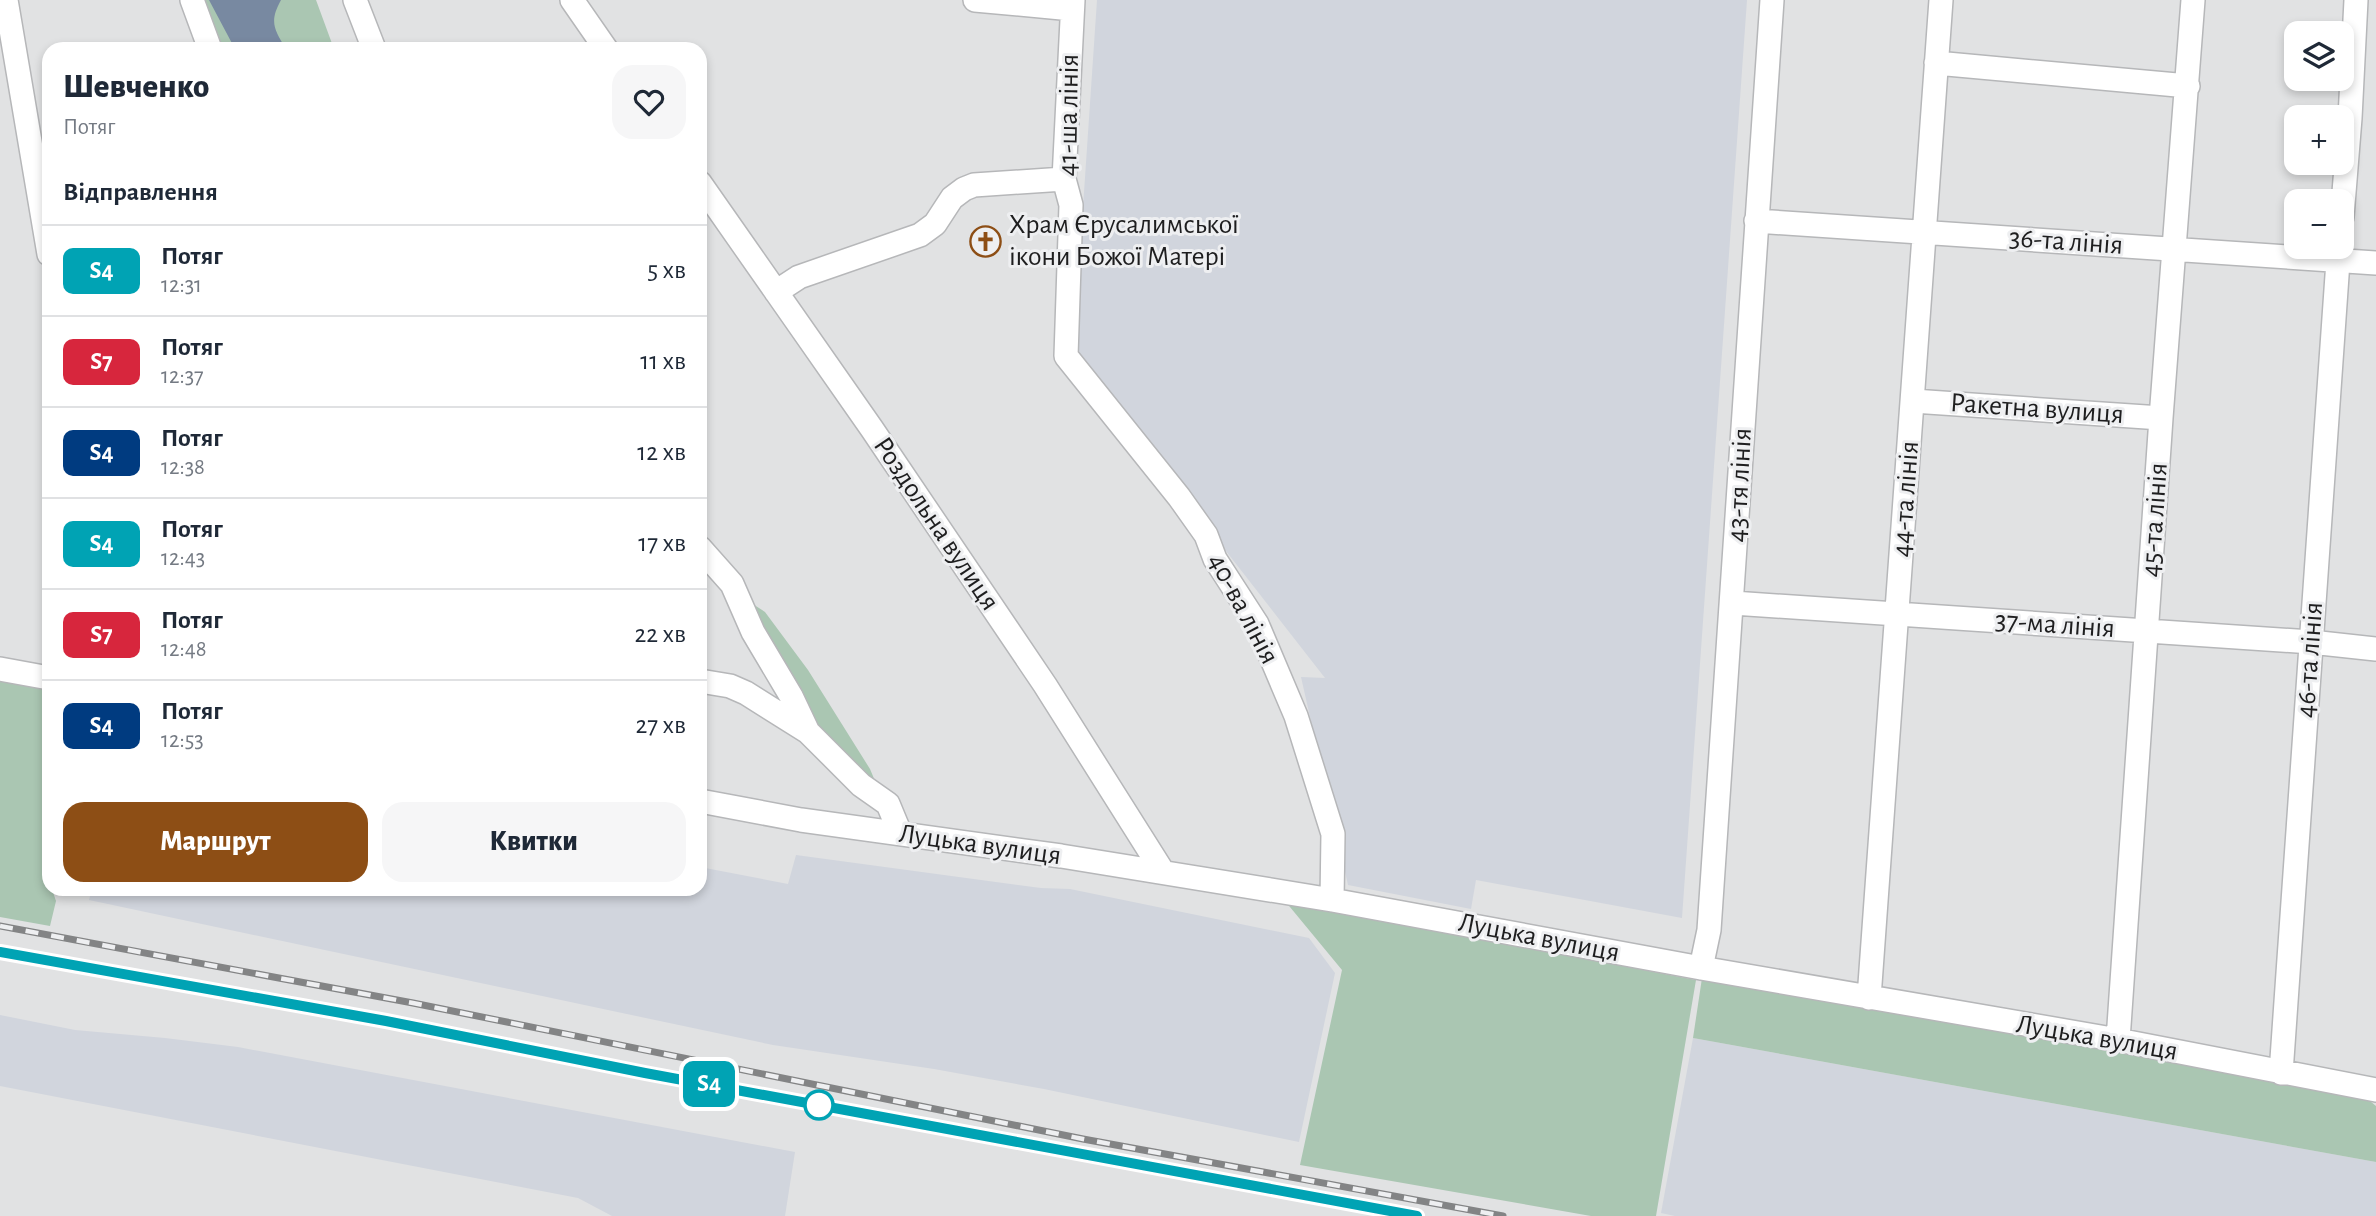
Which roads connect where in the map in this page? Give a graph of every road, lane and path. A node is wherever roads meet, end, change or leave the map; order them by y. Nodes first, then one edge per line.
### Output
1 (6, 0) edge
2 (192, 0) edge
3 (355, 0) edge
4 (572, 0) edge
5 (975, 0) edge
6 (1772, 0) edge
7 (1941, 0) edge
8 (2193, 0) edge
9 (2356, 0) edge
10 (1072, 4) edge
11 (207, 42) edge
12 (371, 42) edge
13 (601, 42) edge
14 (1936, 63) junction
15 (2188, 86) junction
16 (1064, 179) junction
17 (2344, 189) edge
18 (707, 193) edge
19 (42, 213) edge
20 (1756, 221) junction
21 (1925, 232) junction
22 (2175, 249) junction
23 (2284, 252) edge
24 (2354, 257) edge
25 (2338, 259) edge
26 (2376, 263) edge
27 (776, 292) junction
28 (1066, 356) joint
29 (1913, 401) junction
30 (2161, 418) junction
31 (707, 556) edge
32 (1733, 603) junction
33 (1897, 614) junction
34 (2147, 631) junction
35 (2311, 642) junction
36 (2376, 649) edge
37 (0, 669) edge
38 (42, 677) edge
39 (707, 682) edge
40 (808, 732) junction
41 (707, 802) edge
42 (900, 833) junction
43 (1163, 872) junction
44 (1332, 900) junction
45 (1701, 968) junction
46 (1869, 998) junction
47 (2118, 1040) junction
48 (2281, 1073) junction
49 (2376, 1090) edge

1 - 19 street
2 - 11 street
3 - 12 street
4 - 13 street
5 - 10 street
6 - 20 street, 43-тя лінія
7 - 14 street, 44-та лінія
8 - 15 street, 45-та лінія
9 - 17 street
10 - 16 street, 41-ша лінія
14 - 15 street
14 - 21 street, 44-та лінія
15 - 22 street, 45-та лінія
16 - 27 street
16 - 28 street, 41-ша лінія
18 - 27 street, Роздольна вулиця
20 - 21 street, 36-та лінія
20 - 32 street, 43-тя лінія
21 - 22 street, 36-та лінія
21 - 29 street, 44-та лінія
22 - 23 street, 36-та лінія
22 - 30 street, 45-та лінія
24 - 26 street, 36-та лінія
25 - 35 street, 46-та лінія
27 - 43 street, Роздольна вулиця
28 - 44 street, 40-ва лінія
29 - 30 street, Ракетна вулиця
29 - 33 street, 44-та лінія
30 - 34 street, 45-та лінія
31 - 40 street
32 - 33 street, 37-ма лінія
32 - 45 street, 43-тя лінія
33 - 34 street, 37-ма лінія
33 - 46 street, 44-та лінія
34 - 35 street, 37-ма лінія
34 - 47 street, 45-та лінія
35 - 36 street, 37-ма лінія
35 - 48 street, 46-та лінія
37 - 38 street
39 - 40 street
40 - 42 street
41 - 42 street, Луцька вулиця
42 - 43 street, Луцька вулиця
43 - 44 street, Луцька вулиця
44 - 45 street, Луцька вулиця
45 - 46 street, Луцька вулиця
46 - 47 street, Луцька вулиця
47 - 48 street, Луцька вулиця
48 - 49 street, Луцька вулиця

